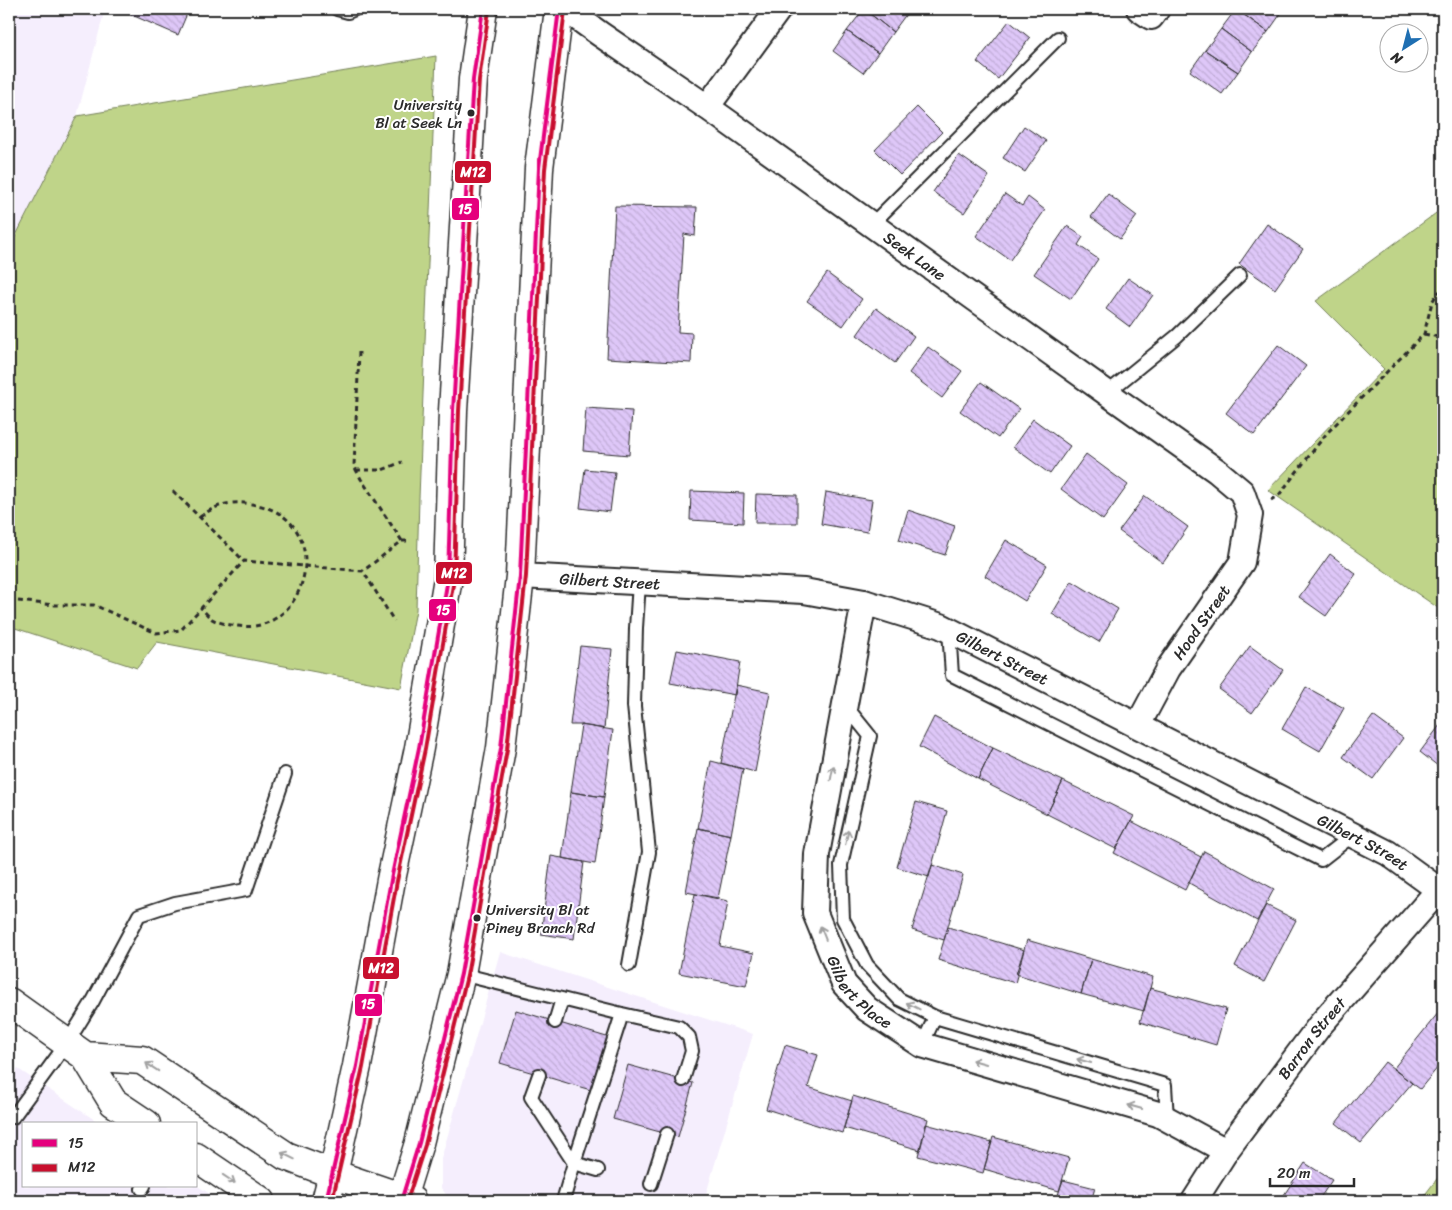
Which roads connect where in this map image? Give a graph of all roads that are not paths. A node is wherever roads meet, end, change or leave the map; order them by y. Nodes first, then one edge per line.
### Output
1 (337, 9) edge
2 (355, 9) edge
3 (483, 9) edge
4 (559, 9) edge
5 (566, 9) edge
6 (779, 9) edge
7 (1139, 9) edge
8 (1157, 9) edge
9 (1058, 38) dead end
10 (707, 107) junction
11 (872, 225) junction
12 (1240, 275) dead end
13 (1106, 393) junction
14 (1250, 515) joint
15 (520, 576) junction
16 (639, 583) junction
17 (864, 602) junction
18 (949, 630) junction
19 (845, 704) junction
20 (1138, 725) junction
21 (285, 774) dead end
22 (1353, 835) junction
23 (816, 863) junction
24 (841, 865) junction
25 (1441, 888) edge
26 (629, 965) dead end
27 (461, 974) junction
28 (562, 999) junction
29 (9, 1002) edge
30 (622, 1014) junction
31 (935, 1018) junction
32 (555, 1022) dead end
33 (922, 1045) junction
34 (76, 1050) junction
35 (539, 1075) dead end
36 (683, 1080) dead end
37 (13, 1117) dead end
38 (1167, 1119) junction
39 (143, 1122) edge
40 (667, 1134) dead end
41 (1226, 1151) junction
42 (198, 1158) edge
43 (574, 1163) junction
44 (598, 1170) dead end
45 (333, 1174) junction
46 (651, 1184) dead end
47 (405, 1200) edge
48 (261, 1201) edge
49 (326, 1201) edge
50 (563, 1201) edge
51 (1194, 1201) edge

1 - 2 lane
3 - 45 main road
4 - 15 main road
5 - 10 street, Seek Lane
6 - 10 street
7 - 8 street
9 - 11 lane
10 - 11 street, Seek Lane
11 - 13 street, Seek Lane
12 - 13 lane
13 - 14 street, Seek Lane
14 - 20 street, Hood Street
15 - 16 street, Gilbert Street
15 - 27 main road
16 - 17 street, Gilbert Street
16 - 26 lane
17 - 18 street, Gilbert Street
17 - 19 street, Gilbert Place
18 - 20 street, Gilbert Street
18 - 22 lane
23 -> 19 street, Gilbert Place
24 -> 19 lane
20 - 22 street, Gilbert Street
21 - 34 lane
22 - 25 street, Gilbert Street
23 - 24 lane
33 -> 23 street, Gilbert Place
31 -> 24 lane
25 - 41 street, Barron Street
27 - 28 lane
27 - 47 main road
28 - 30 lane
28 - 32 lane
29 - 34 main road
30 - 36 lane
30 - 43 lane
31 - 33 lane
38 -> 31 lane
38 -> 33 street, Gilbert Place
34 - 37 lane
34 - 39 main road
45 -> 34 main road
35 - 43 lane
38 - 41 street, Gilbert Place
40 - 46 lane
41 - 51 street, Barron Street
42 -> 48 main road
43 - 44 lane
43 - 50 lane
45 - 47 main road
45 - 49 main road

